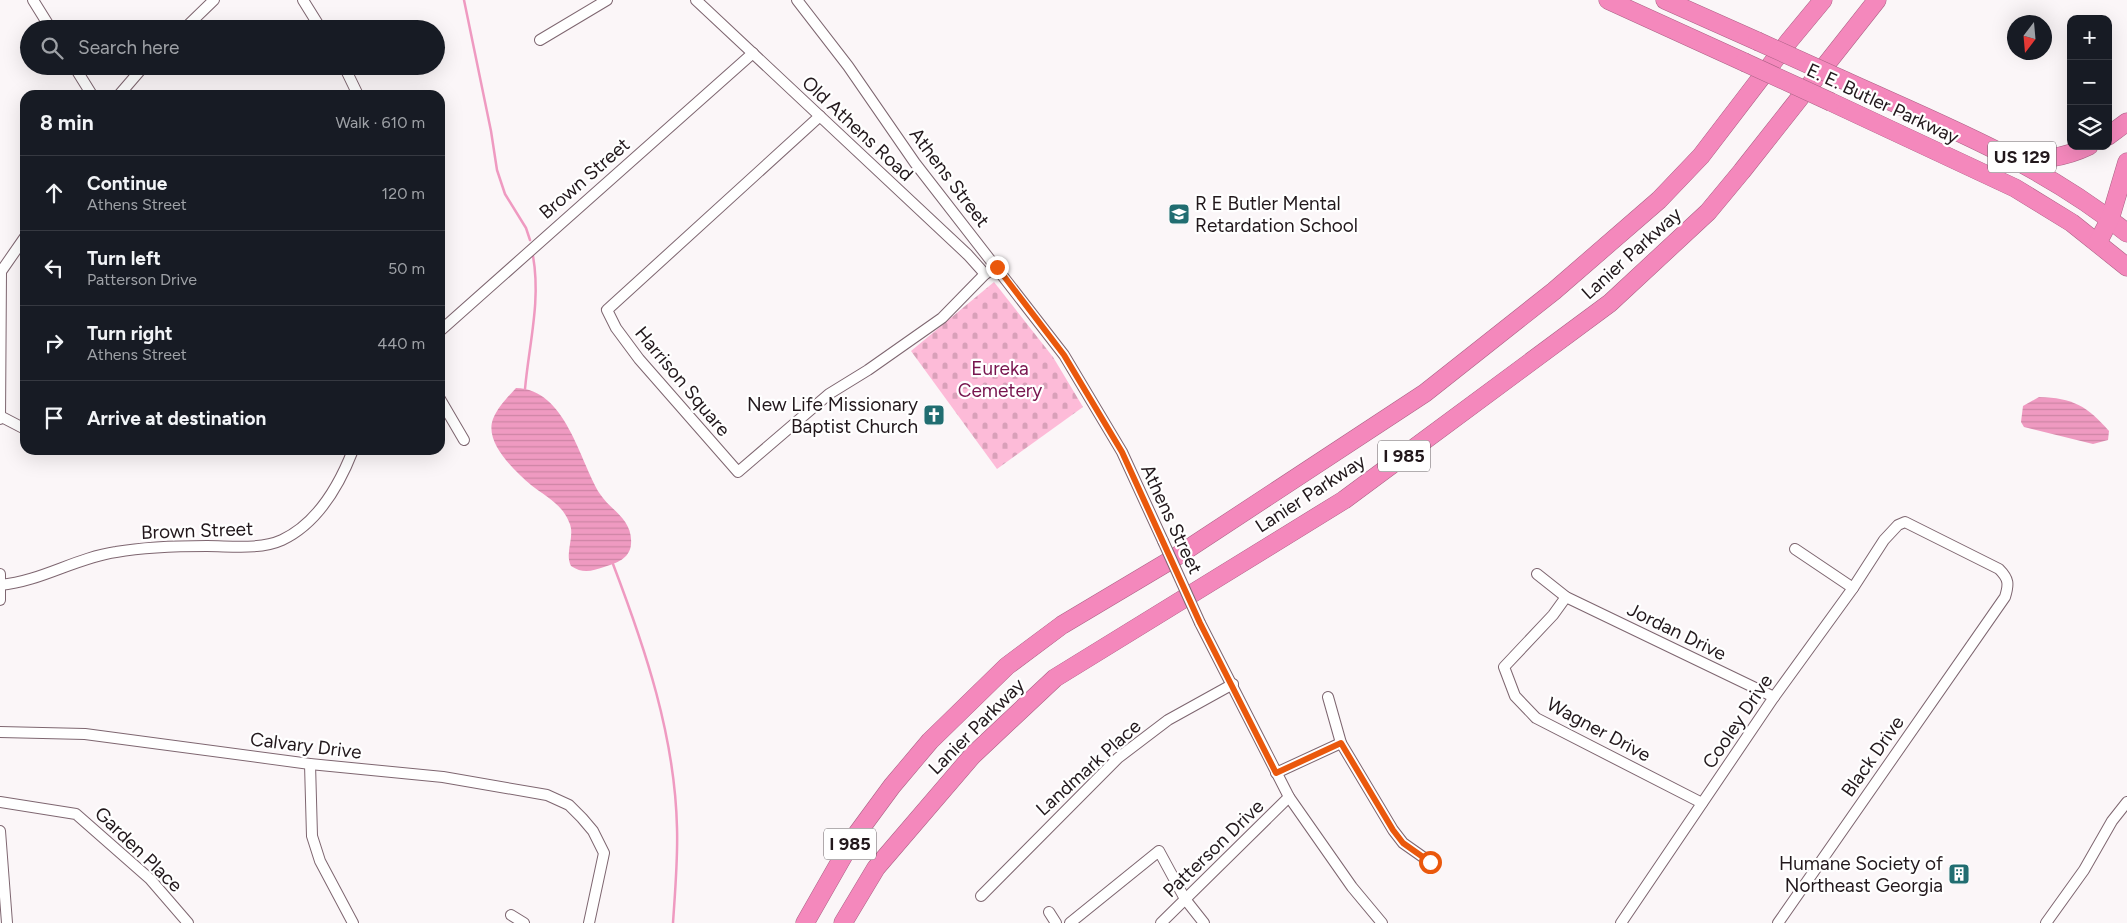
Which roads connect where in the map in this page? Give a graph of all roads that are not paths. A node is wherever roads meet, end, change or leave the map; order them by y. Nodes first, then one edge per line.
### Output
1 (33, 0) edge
2 (214, 0) edge
3 (303, 0) edge
4 (607, 0) edge
5 (696, 0) edge
6 (797, 0) edge
7 (1608, 0) edge
8 (1806, 0) edge
9 (1824, 0) edge
10 (1671, 2) edge
11 (1877, 2) edge
12 (45, 20) edge
13 (193, 20) edge
14 (315, 20) edge
15 (540, 40) dead end
16 (1789, 40) junction
17 (753, 53) junction
18 (80, 75) edge
19 (136, 75) edge
20 (348, 75) edge
21 (89, 90) edge
22 (123, 90) edge
23 (356, 90) edge
24 (820, 116) junction
25 (2127, 122) edge
26 (1957, 132) junction
27 (2112, 133) edge
28 (2079, 150) edge
29 (2127, 162) edge
30 (2127, 204) edge
31 (2118, 226) edge
32 (20, 245) edge
33 (2100, 245) junction
34 (997, 267) junction
35 (2127, 267) edge
36 (0, 273) edge
37 (985, 274) junction
38 (445, 327) edge
39 (445, 408) edge
40 (0, 418) edge
41 (20, 427) edge
42 (464, 440) dead end
43 (351, 455) edge
44 (1884, 540) joint
45 (1795, 549) dead end
46 (0, 574) edge
47 (1537, 574) dead end
48 (0, 585) edge
49 (1853, 588) junction
50 (1188, 596) junction
51 (1566, 597) junction
52 (0, 600) edge
53 (1233, 684) junction
54 (1328, 697) dead end
55 (1774, 697) junction
56 (0, 732) edge
57 (1341, 743) junction
58 (310, 764) junction
59 (1276, 773) junction
60 (1289, 797) junction
61 (0, 802) edge
62 (2127, 802) edge
63 (1702, 803) junction
64 (0, 831) edge
65 (1430, 862) dead end
66 (981, 896) dead end
67 (1185, 898) junction
68 (1049, 912) dead end
69 (511, 915) dead end
70 (8, 923) edge
71 (188, 923) edge
72 (353, 923) edge
73 (524, 923) edge
74 (589, 923) edge
75 (805, 923) edge
76 (843, 923) edge
77 (1056, 923) edge
78 (1070, 923) edge
79 (1161, 923) edge
80 (1204, 923) edge
81 (1382, 923) edge
82 (1621, 923) edge
83 (1778, 923) edge
84 (2046, 923) edge

1 - 12 street
2 - 13 street
3 - 14 street
4 - 15 street
5 - 17 street, Old Athens Road
6 - 34 street, Athens Street
7 - 33 highway, E. E. Butler Parkway, bridge
8 - 16 highway
9 - 16 highway, Lanier Parkway / I 985
10 - 26 highway, E. E. Butler Parkway / US 129, bridge
11 - 50 highway, Lanier Parkway / I 985
16 - 75 highway, Lanier Parkway / I 985
17 - 24 street, Old Athens Road
17 - 38 street, Brown Street
18 - 21 street
19 - 22 street
20 - 23 street
24 - 37 street, Old Athens Road
24 - 37 street, Harrison Square
25 - 27 highway
26 - 28 highway, US 129
26 - 31 highway, E. E. Butler Parkway
29 - 31 highway
30 - 31 highway
31 - 33 highway
32 - 36 street
33 - 35 highway, E. E. Butler Parkway
34 - 37 street
34 - 50 street, Athens Street, bridge
36 - 40 street
39 - 42 street
40 - 41 street
43 - 48 street, Brown Street
44 - 49 street, Cooley Drive
44 - 83 street, Black Drive
45 - 49 street
46 - 48 street
47 - 51 street, Jordan Drive
48 - 52 street
49 - 55 street, Cooley Drive
50 - 53 street, Athens Street, bridge
50 - 76 highway, Lanier Parkway / I 985
51 - 55 street, Jordan Drive
51 - 63 street, Wagner Drive
53 - 59 street, Athens Street
53 - 66 street, Landmark Place
54 - 57 street
55 - 63 street, Cooley Drive
56 - 58 street, Calvary Drive
57 - 59 street
57 - 65 street
58 - 72 street
58 - 74 street, Calvary Drive
59 - 60 street, Athens Street
60 - 67 street, Patterson Drive
60 - 81 street, Athens Street
61 - 71 street, Garden Place
62 - 84 street
63 - 82 street, Cooley Drive
64 - 70 street
67 - 78 street
67 - 79 street, Patterson Drive
67 - 80 street
68 - 77 street
69 - 73 street

